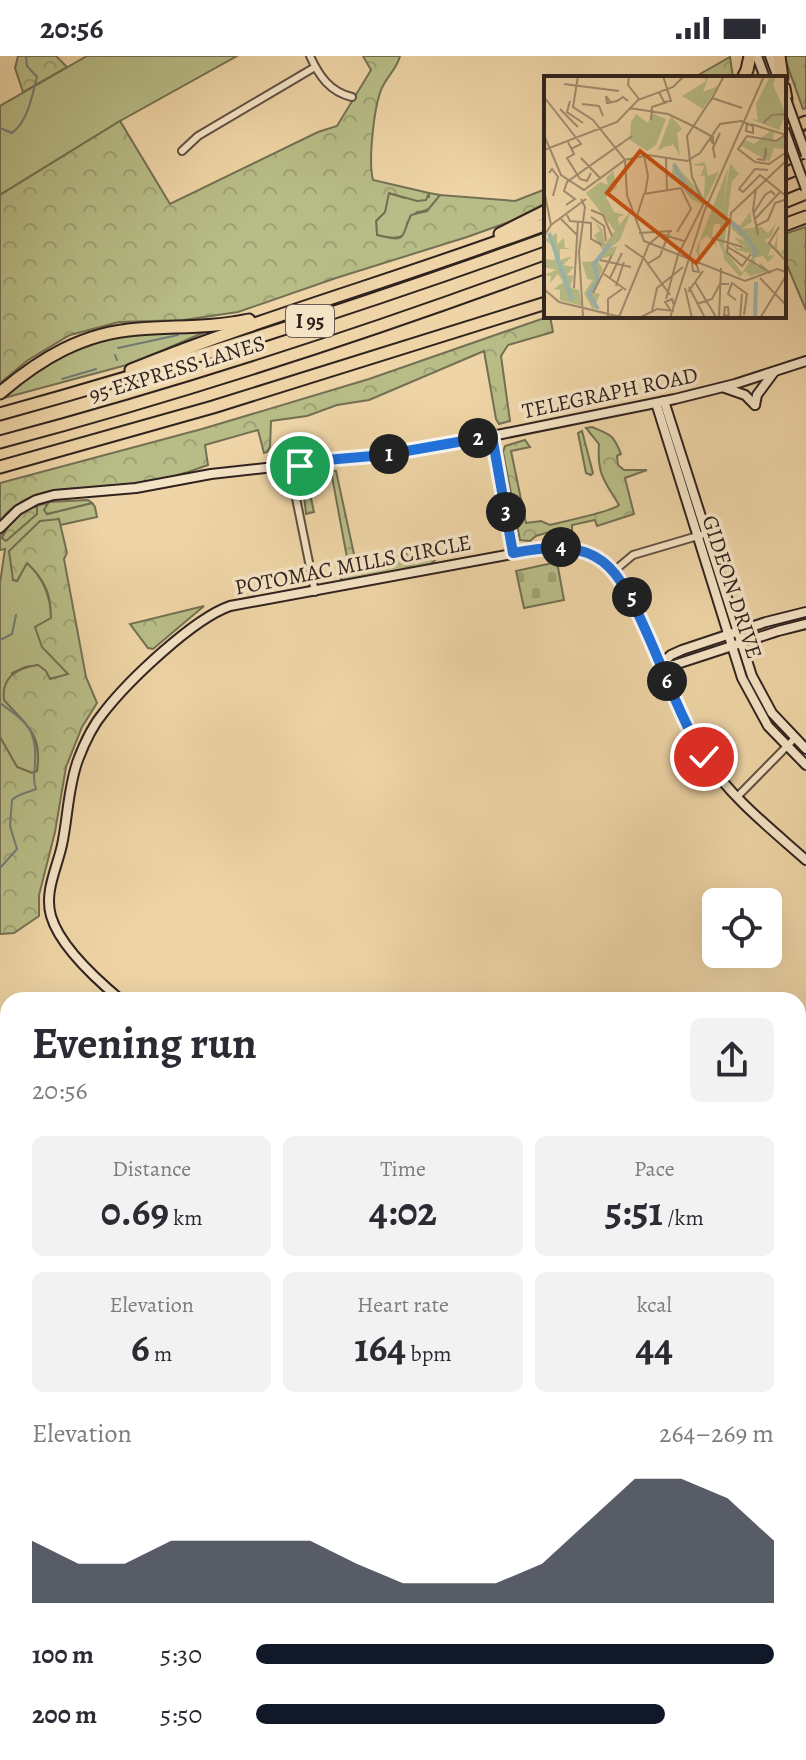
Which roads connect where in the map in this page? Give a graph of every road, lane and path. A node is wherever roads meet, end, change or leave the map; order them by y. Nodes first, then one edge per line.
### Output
1 (310, 56) edge
2 (750, 56) edge
3 (757, 56) edge
4 (770, 56) edge
5 (779, 56) edge
6 (315, 67) junction
7 (744, 76) edge
8 (764, 76) edge
9 (779, 76) edge
10 (780, 76) edge
11 (352, 97) dead end
12 (786, 97) edge
13 (806, 122) edge
14 (786, 129) edge
15 (786, 135) edge
16 (806, 137) edge
17 (786, 145) edge
18 (182, 151) dead end
19 (806, 155) edge
20 (806, 165) edge
21 (786, 173) edge
22 (805, 185) edge
23 (786, 200) edge
24 (544, 212) edge
25 (806, 217) edge
26 (786, 224) edge
27 (544, 225) edge
28 (544, 240) edge
29 (544, 268) edge
30 (420, 269) junction
31 (544, 296) edge
32 (544, 304) edge
33 (304, 308) junction
34 (443, 334) junction
35 (806, 361) edge
36 (774, 372) junction
37 (723, 387) junction
38 (0, 393) edge
39 (71, 394) junction
40 (660, 402) junction
41 (0, 414) edge
42 (492, 436) junction
43 (0, 442) edge
44 (303, 462) junction
45 (0, 467) edge
46 (266, 467) junction
47 (294, 488) junction
48 (0, 528) edge
49 (706, 533) junction
50 (696, 536) junction
51 (513, 553) junction
52 (614, 571) junction
53 (315, 592) junction
54 (806, 612) edge
55 (806, 624) edge
56 (738, 632) junction
57 (727, 635) junction
58 (741, 642) junction
59 (731, 645) junction
60 (660, 665) junction
61 (794, 739) junction
62 (787, 748) junction
63 (806, 749) edge
64 (806, 765) edge
65 (737, 797) junction
66 (806, 860) edge
67 (113, 992) edge

1 - 6 street
2 - 7 highway
3 - 8 street
4 - 9 street
5 - 10 highway
6 - 11 street
6 - 18 street
12 - 19 street, bridge
13 - 14 highway
15 - 22 street, bridge
16 - 17 highway
20 - 21 highway
22 - 23 highway
24 - 30 highway
25 - 26 highway
27 - 30 highway
28 - 39 highway, I 95
29 - 43 highway, 95 EXPRESS LANES
30 - 33 highway
31 - 34 highway, I 95
32 - 34 highway
33 - 38 highway
33 - 39 highway
34 - 45 highway, I 95
35 - 36 street, TELEGRAPH ROAD
36 - 37 street, TELEGRAPH ROAD
36 - 37 street
37 - 40 street, TELEGRAPH ROAD
39 - 41 highway, I 95
40 - 42 street, TELEGRAPH ROAD
40 - 49 street, GIDEON DRIVE
40 - 50 street, GIDEON DRIVE
42 - 44 street, TELEGRAPH ROAD
42 - 51 street
44 - 46 street, TELEGRAPH ROAD
44 - 47 street
46 - 47 street
46 - 48 street, TELEGRAPH ROAD
47 - 53 street
49 - 50 street
49 - 56 street, GIDEON DRIVE
50 - 52 street
50 - 57 street, GIDEON DRIVE
51 - 52 street, POTOMAC MILLS CIRCLE
51 - 53 street, POTOMAC MILLS CIRCLE
52 - 60 street
53 - 67 street, POTOMAC MILLS CIRCLE
54 - 56 street
55 - 58 street
56 - 57 street
56 - 58 street, GIDEON DRIVE
57 - 59 street, GIDEON DRIVE
57 - 60 street
58 - 59 street
58 - 61 street, GIDEON DRIVE
59 - 60 street
59 - 62 street, GIDEON DRIVE
60 - 65 street
61 - 62 street
61 - 63 street, GIDEON DRIVE
62 - 64 street, GIDEON DRIVE
62 - 65 street
65 - 66 street

